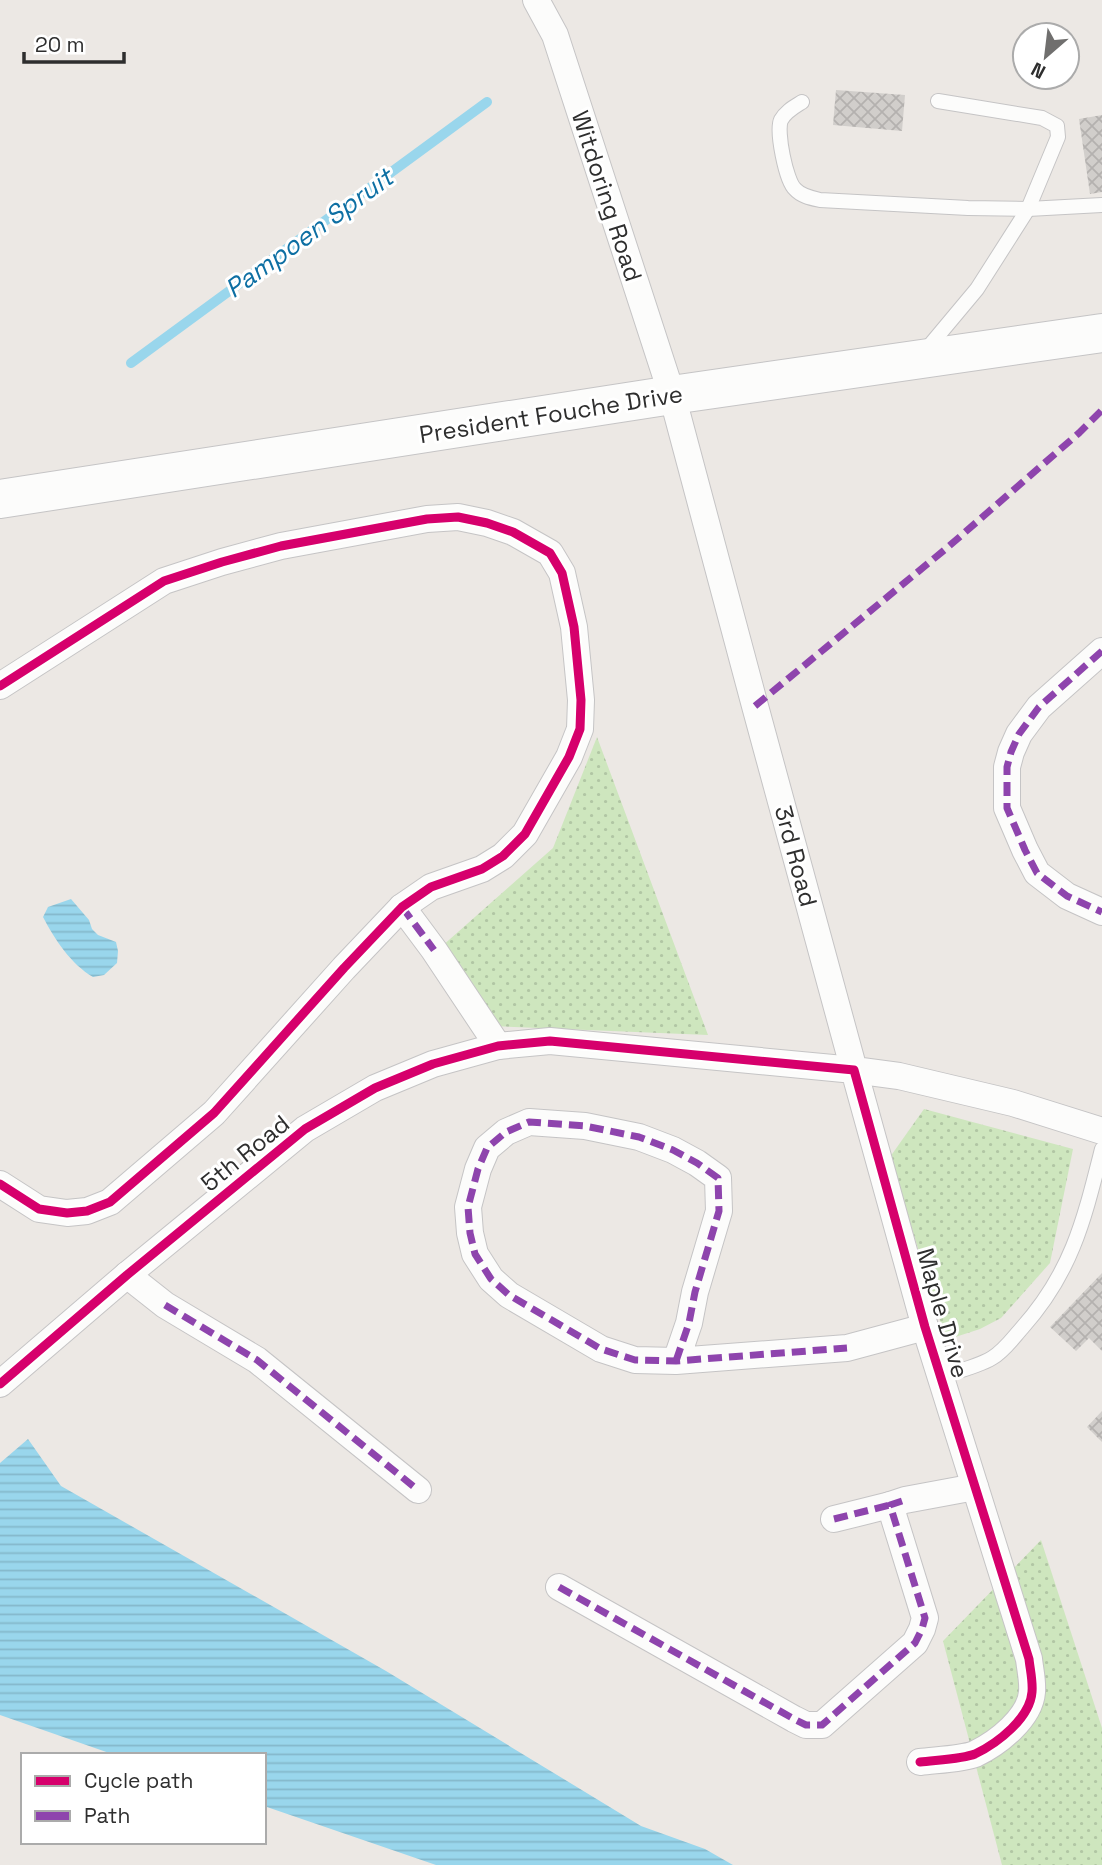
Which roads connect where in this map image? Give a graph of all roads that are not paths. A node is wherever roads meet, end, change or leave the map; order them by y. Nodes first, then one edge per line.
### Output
1 (536, 0) edge
2 (938, 101) dead end
3 (802, 102) dead end
4 (1102, 205) edge
5 (1028, 209) junction
6 (1102, 333) edge
7 (918, 359) junction
8 (672, 395) junction
9 (0, 499) edge
10 (1102, 650) edge
11 (0, 686) edge
12 (402, 907) junction
13 (1102, 912) edge
14 (498, 1046) junction
15 (854, 1070) junction
16 (1102, 1131) edge
17 (1102, 1149) edge
18 (0, 1184) edge
19 (1096, 1199) edge
20 (127, 1275) junction
21 (925, 1327) junction
22 (676, 1361) junction
23 (941, 1376) junction
24 (0, 1384) edge
25 (975, 1487) junction
26 (418, 1490) dead end
27 (890, 1505) junction
28 (834, 1520) dead end
29 (559, 1587) dead end
30 (920, 1762) dead end

1 - 8 street, Witdoring Road
2 - 5 lane
3 - 5 lane
4 - 5 lane
5 - 7 lane
6 - 7 street, President Fouche Drive
7 - 8 street, President Fouche Drive
8 - 9 street, President Fouche Drive
8 - 15 street, 3rd Road
10 - 13 street
11 - 12 street
12 - 14 street
12 - 18 street
14 - 15 street, 5th Road
14 - 20 street, 5th Road
15 - 16 street
15 - 21 street, Maple Drive
17 - 19 lane
19 - 23 lane
20 - 24 street, 5th Road
20 - 26 street
21 - 22 street
21 - 23 street, Maple Drive
22 - 22 street
23 - 25 street, Maple Drive
25 - 27 street
25 - 30 street, Maple Drive
27 - 28 street
27 - 29 street

